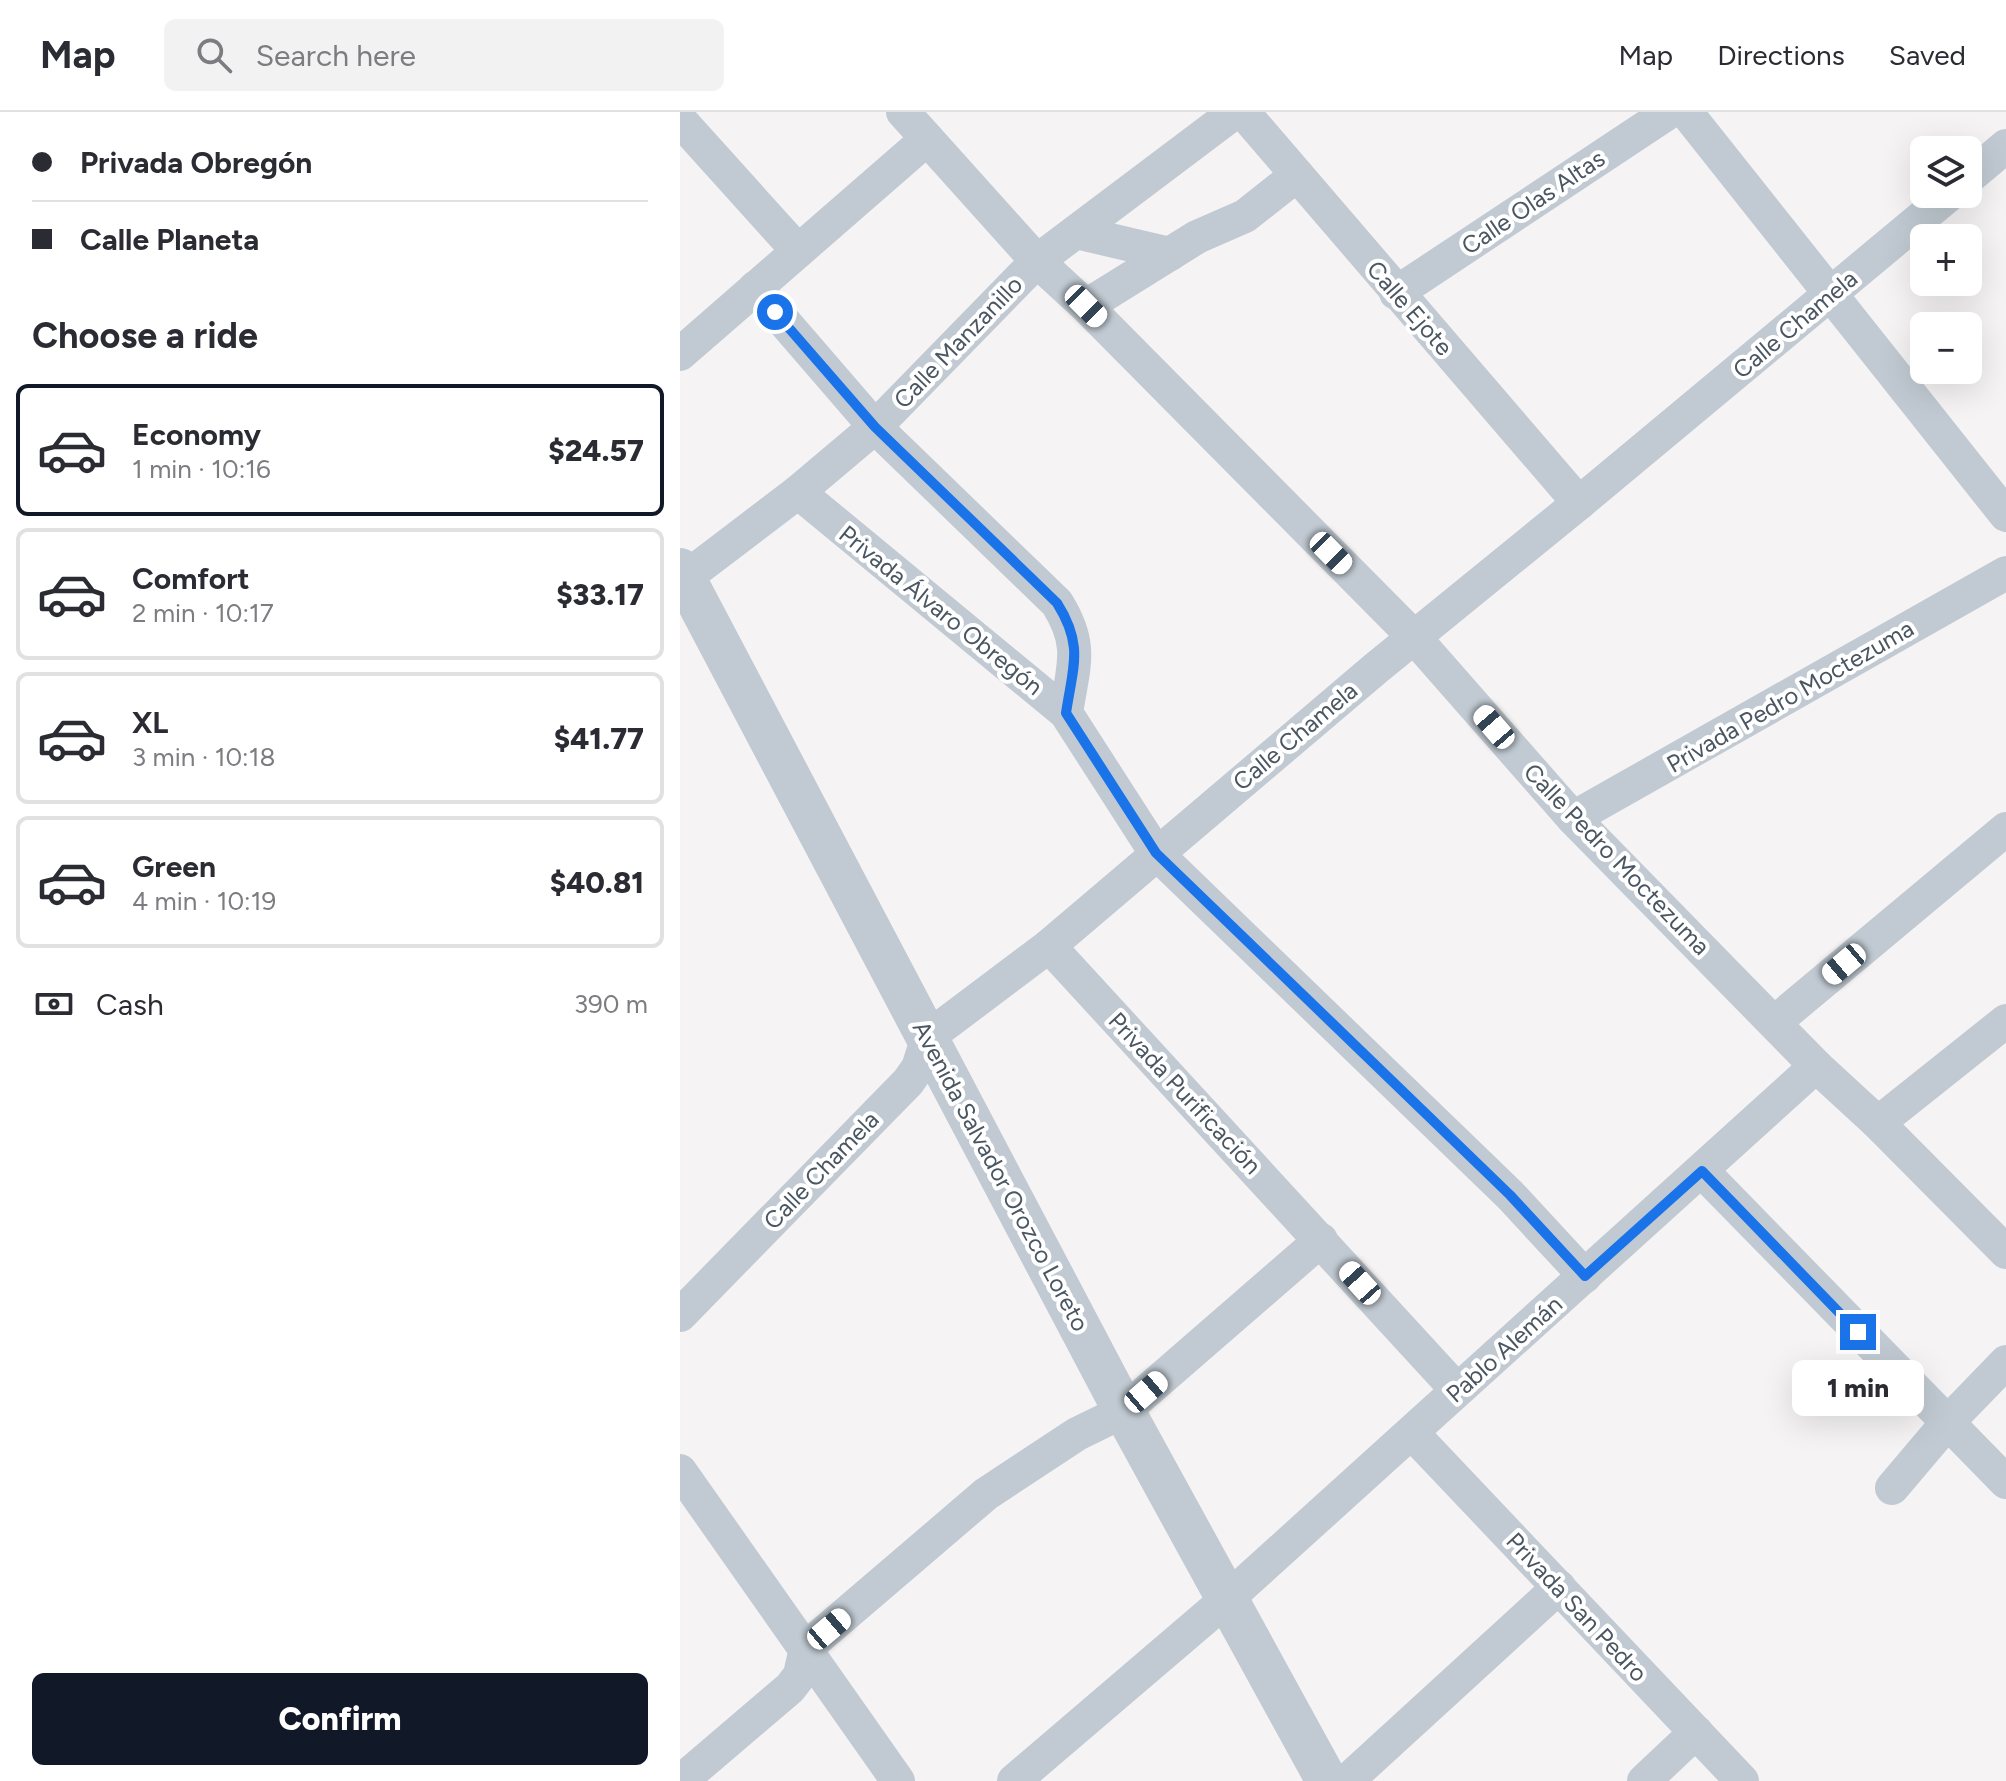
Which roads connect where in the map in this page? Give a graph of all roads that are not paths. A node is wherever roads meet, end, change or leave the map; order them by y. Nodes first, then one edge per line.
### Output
1 (903, 112) edge
2 (1235, 112) edge
3 (1243, 112) edge
4 (1669, 112) edge
5 (1686, 112) edge
6 (680, 120) edge
7 (927, 139) junction
8 (2006, 146) edge
9 (1982, 166) edge
10 (1297, 175) junction
11 (1934, 208) edge
12 (1076, 232) junction
13 (798, 251) junction
14 (1170, 254) junction
15 (1037, 261) junction
16 (755, 288) junction
17 (1396, 293) junction
18 (1831, 295) junction
19 (1086, 306) junction
20 (680, 354) edge
21 (875, 427) junction
22 (798, 492) junction
23 (1579, 503) junction
24 (2006, 515) edge
25 (682, 573) edge
26 (2006, 573) edge
27 (1414, 637) junction
28 (1066, 713) junction
29 (1573, 818) junction
30 (2006, 829) edge
31 (1156, 853) junction
32 (1049, 946) junction
33 (2006, 1021) edge
34 (1775, 1022) junction
35 (928, 1037) junction
36 (1816, 1066) junction
37 (1878, 1123) junction
38 (1702, 1171) junction
39 (1321, 1240) junction
40 (2006, 1252) edge
41 (1585, 1276) junction
42 (683, 1306) edge
43 (2006, 1362) edge
44 (1457, 1390) junction
45 (1124, 1411) junction
46 (1947, 1423) junction
47 (1412, 1433) junction
48 (680, 1471) edge
49 (2006, 1482) edge
50 (1892, 1488) dead end
51 (1559, 1587) junction
52 (1227, 1599) junction
53 (806, 1648) junction
54 (1696, 1732) junction
55 (681, 1781) edge
56 (898, 1781) edge
57 (1014, 1781) edge
58 (1327, 1781) edge
59 (1347, 1781) edge
60 (1644, 1781) edge
61 (1742, 1781) edge

1 - 7 street, Calle Pedro Moctezuma
2 - 12 street, Calle Manzanillo
3 - 10 street, Calle Ejote
4 - 17 street, Calle Olas Altas
5 - 18 street
6 - 13 street
7 - 13 street
7 - 15 street, Calle Pedro Moctezuma
8 - 9 street
10 - 14 street
10 - 17 street, Calle Ejote
11 - 18 street, Calle Chamela
12 - 14 street
12 - 15 street, Calle Manzanillo
13 - 16 street
14 - 19 street
15 - 19 street, Calle Pedro Moctezuma
15 - 21 street, Calle Manzanillo
16 - 20 street
16 - 21 street
17 - 23 street, Calle Ejote
18 - 23 street, Calle Chamela
18 - 24 street
19 - 27 street, Calle Pedro Moctezuma
21 - 22 street, Calle Manzanillo
21 - 28 street
22 - 25 street, Calle Manzanillo
22 - 28 street, Privada Álvaro Obregón
23 - 27 street, Calle Chamela
25 - 35 street, Avenida Salvador Orozco Loreto
26 - 29 street, Privada Pedro Moctezuma
27 - 29 street, Calle Pedro Moctezuma
27 - 31 street, Calle Chamela
28 - 31 street, Privada Álvaro Obregón
29 - 34 street, Calle Pedro Moctezuma
30 - 34 street
31 - 32 street, Calle Chamela
31 - 41 street, Privada Álvaro Obregón
32 - 35 street, Calle Chamela
32 - 39 street, Privada Purificación
33 - 37 street
34 - 36 street, Calle Pedro Moctezuma
35 - 42 street, Calle Chamela
35 - 45 street, Avenida Salvador Orozco Loreto
36 - 37 street, Calle Pedro Moctezuma
36 - 38 street, Pablo Alemán
37 - 40 street, Calle Pedro Moctezuma
38 - 41 street, Pablo Alemán
38 - 46 street
39 - 44 street, Privada Purificación
39 - 45 street
41 - 44 street, Pablo Alemán
43 - 46 street
44 - 47 street, Pablo Alemán
45 - 52 street, Avenida Salvador Orozco Loreto
45 - 53 street
46 - 49 street
46 - 50 street
47 - 51 street, Privada San Pedro
47 - 52 street, Pablo Alemán
48 - 53 street
51 - 54 street, Privada San Pedro
51 - 59 street
52 - 57 street, Pablo Alemán
52 - 58 street, Avenida Salvador Orozco Loreto
53 - 55 street
53 - 56 street
54 - 60 street
54 - 61 street, Privada San Pedro

